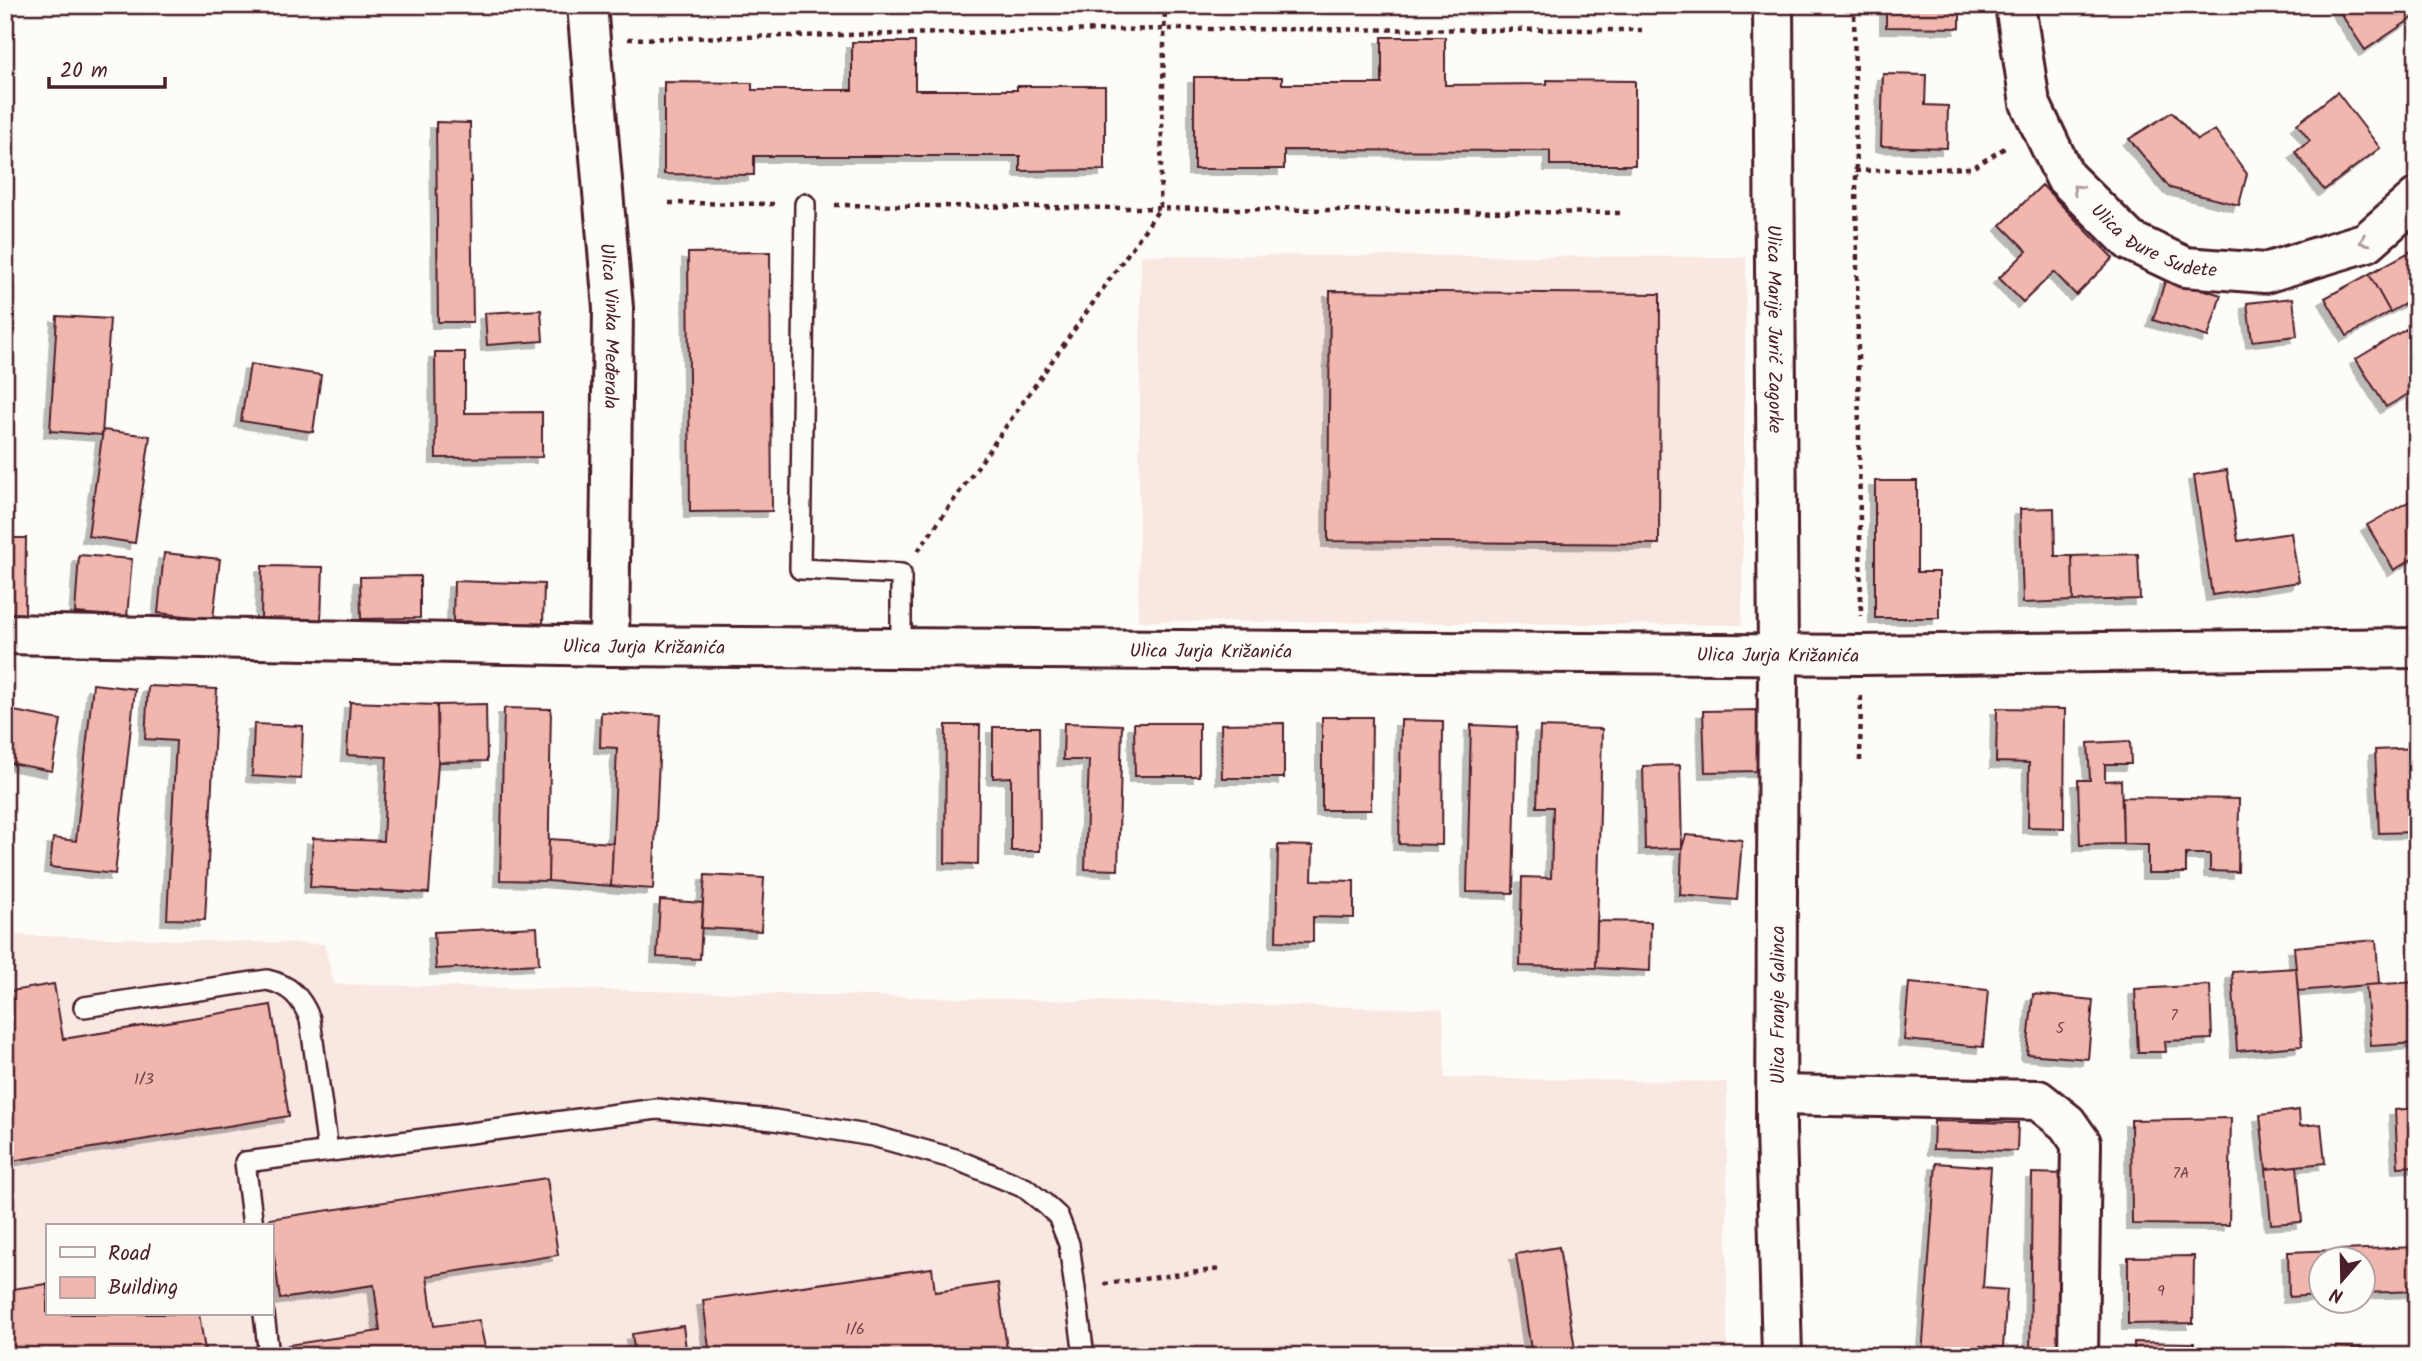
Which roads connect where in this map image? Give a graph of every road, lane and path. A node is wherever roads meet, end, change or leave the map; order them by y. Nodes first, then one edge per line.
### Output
1 (1165, 5) edge
2 (1773, 5) edge
3 (1854, 5) edge
4 (2015, 5) edge
5 (589, 22) edge
6 (1165, 29) junction
7 (1642, 30) dead end
8 (2041, 125) junction
9 (1856, 171) junction
10 (2417, 198) edge
11 (669, 203) dead end
12 (805, 204) junction
13 (1160, 208) junction
14 (1625, 213) dead end
15 (901, 574) junction
16 (5, 634) edge
17 (609, 646) junction
18 (901, 648) junction
19 (2417, 648) edge
20 (1778, 653) junction
21 (1861, 655) junction
22 (1860, 761) dead end
23 (84, 1007) dead end
24 (1776, 1096) junction
25 (328, 1151) junction
26 (253, 1224) edge
27 (1221, 1269) dead end
28 (1075, 1288) junction
29 (264, 1316) edge
30 (269, 1356) edge
31 (1084, 1356) edge
32 (1782, 1356) edge
33 (2078, 1356) edge

1 - 6 path
2 - 20 street, Ulica Marije Jurić Zagorke
3 - 9 path
4 - 8 street, Ulica Đure Sudete
5 - 6 path
5 - 17 street, Ulica Vinka Međerala
6 - 7 path
6 - 13 path
8 - 9 path
10 -> 8 street, Ulica Đure Sudete
9 - 21 path
11 - 12 path
12 - 13 path
12 - 15 lane
13 - 14 path
13 - 15 path
15 - 18 lane
16 - 17 street, Ulica Jurja Križanića
17 - 18 street, Ulica Jurja Križanića
18 - 20 street, Ulica Jurja Križanića
19 - 21 street, Ulica Jurja Križanića
20 - 21 street, Ulica Jurja Križanića
20 - 24 street, Ulica Franje Galinca
21 - 22 path
23 - 25 lane
24 - 32 street, Ulica Franje Galinca
24 - 33 street
25 - 26 lane
25 - 28 lane
27 - 28 path
28 - 31 lane
29 - 30 lane

